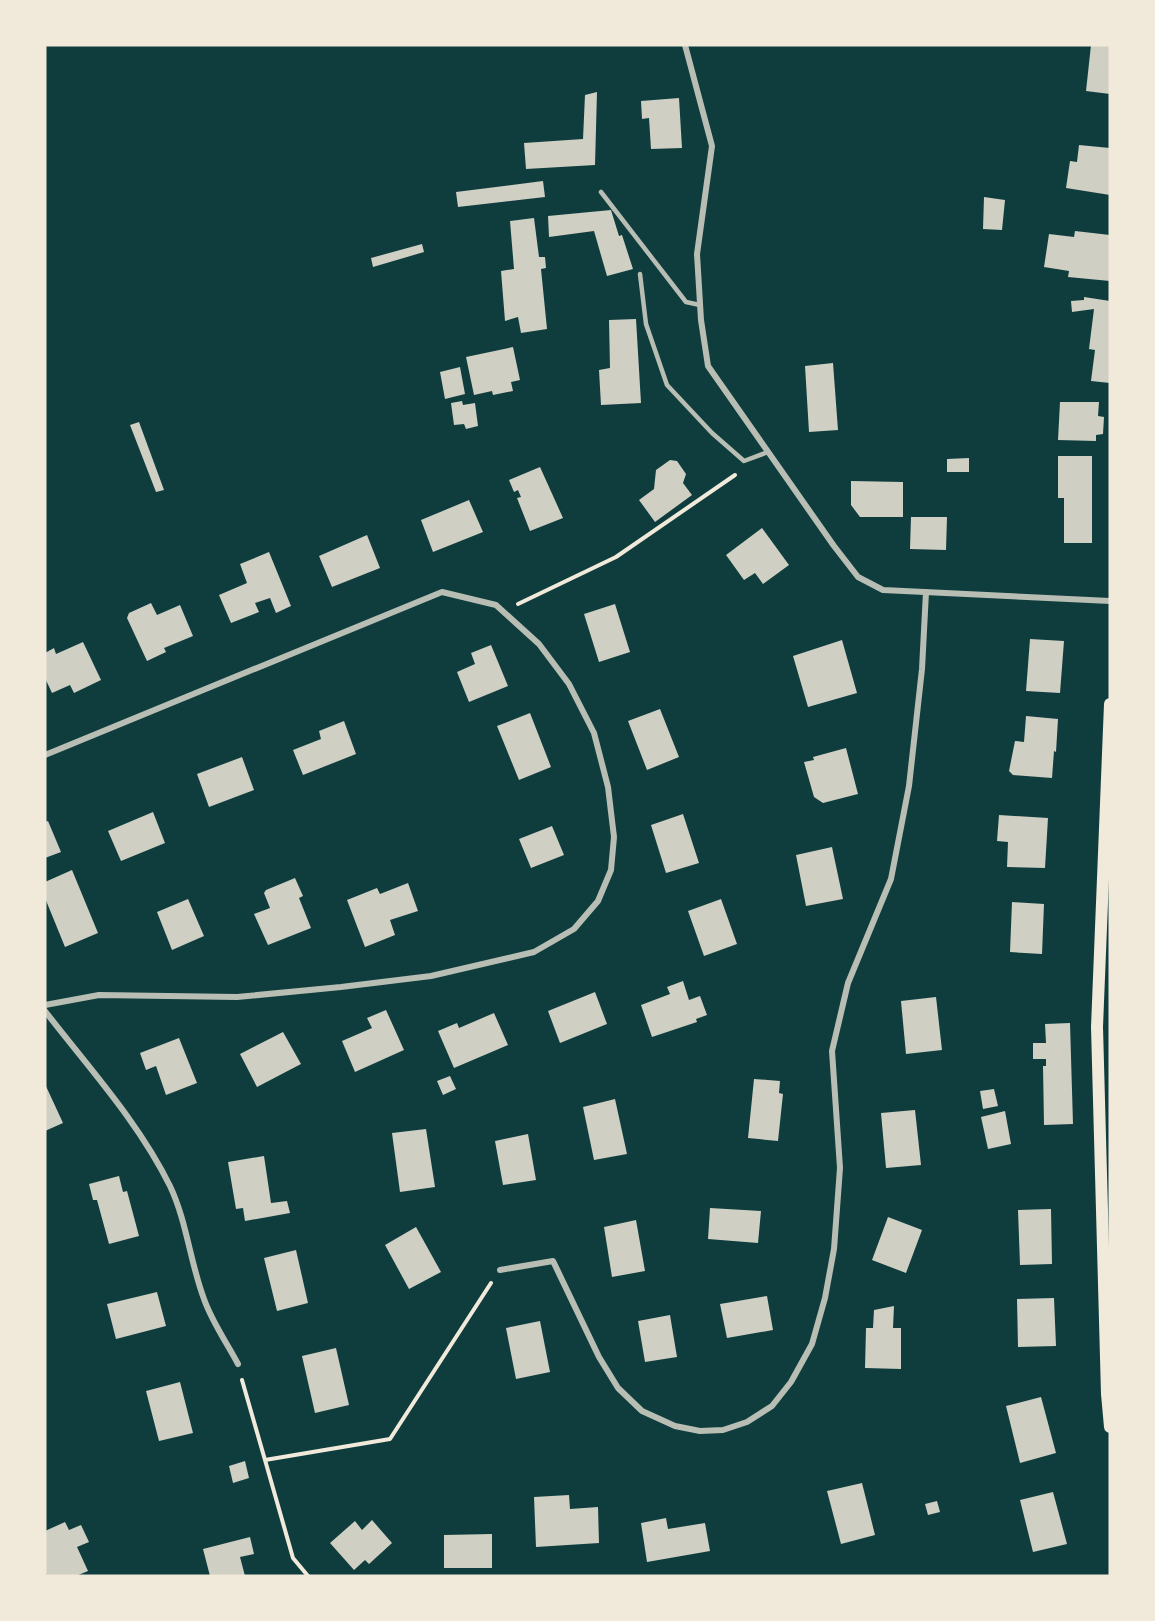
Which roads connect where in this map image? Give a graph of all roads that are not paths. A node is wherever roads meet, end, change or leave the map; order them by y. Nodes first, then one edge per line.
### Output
1 (685, 45) edge
2 (601, 192) dead end
3 (640, 274) dead end
4 (700, 305) junction
5 (768, 452) junction
6 (926, 592) junction
7 (1110, 601) edge
8 (1110, 704) edge
9 (45, 755) edge
10 (45, 1005) edge
11 (45, 1011) edge
12 (500, 1270) road end
13 (238, 1364) road end
14 (1110, 1427) edge

1 - 4 street
2 - 4 lane
3 - 5 lane
4 - 5 street
5 - 6 street
6 - 7 street
6 - 12 street
8 - 14 main road
9 - 10 street
11 - 13 street

